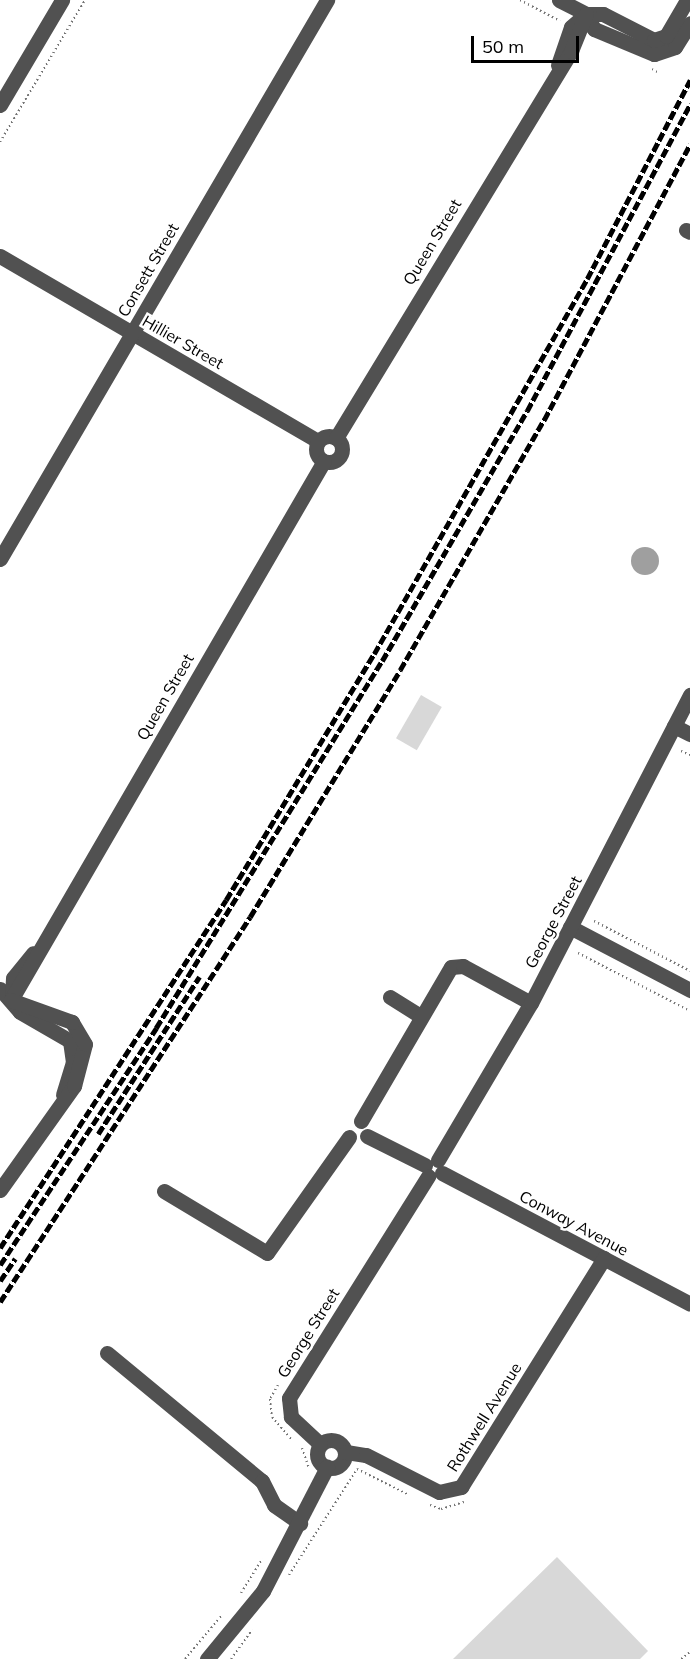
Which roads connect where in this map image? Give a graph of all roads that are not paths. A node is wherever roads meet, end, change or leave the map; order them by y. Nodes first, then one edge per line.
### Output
1 (62, 0) edge
2 (327, 0) edge
3 (559, 0) edge
4 (687, 0) edge
5 (586, 14) junction
6 (690, 23) edge
7 (0, 105) edge
8 (0, 256) edge
9 (132, 333) junction
10 (336, 438) junction
11 (318, 441) junction
12 (324, 461) junction
13 (0, 559) edge
14 (690, 695) edge
15 (674, 726) junction
16 (690, 734) edge
17 (570, 927) junction
18 (690, 990) edge
19 (6, 994) edge
20 (390, 997) dead end
21 (531, 1003) junction
22 (421, 1016) junction
23 (364, 1129) junction
24 (433, 1168) junction
25 (0, 1190) edge
26 (164, 1191) dead end
27 (604, 1258) junction
28 (690, 1304) edge
29 (108, 1353) dead end
30 (320, 1444) junction
31 (346, 1452) junction
32 (327, 1467) junction
33 (300, 1524) junction
34 (207, 1659) edge

1 - 7 street
2 - 9 street, Consett Street
3 - 5 street
4 - 5 street
5 - 6 street
5 - 10 street, Queen Street
8 - 9 street, Hillier Street
9 - 11 street, Hillier Street
9 - 13 street, Consett Street
10 - 11 street
10 - 12 street, Queen Street
11 - 12 street
12 - 19 street, Queen Street
14 - 15 street, George Street
15 - 16 street
15 - 17 street, George Street
17 - 18 street
17 - 21 street, George Street
19 - 25 street, Queen Street
20 - 22 street
21 - 22 street
21 - 24 street, George Street
22 - 23 street
23 - 24 street, Conway Avenue
23 - 26 street
24 - 27 street, Conway Avenue
24 - 30 street, George Street
27 - 28 street, Conway Avenue
27 - 31 street, Rothwell Avenue
29 - 33 street
30 - 31 street
30 - 32 street
31 - 32 street
32 - 33 street
33 - 34 street

